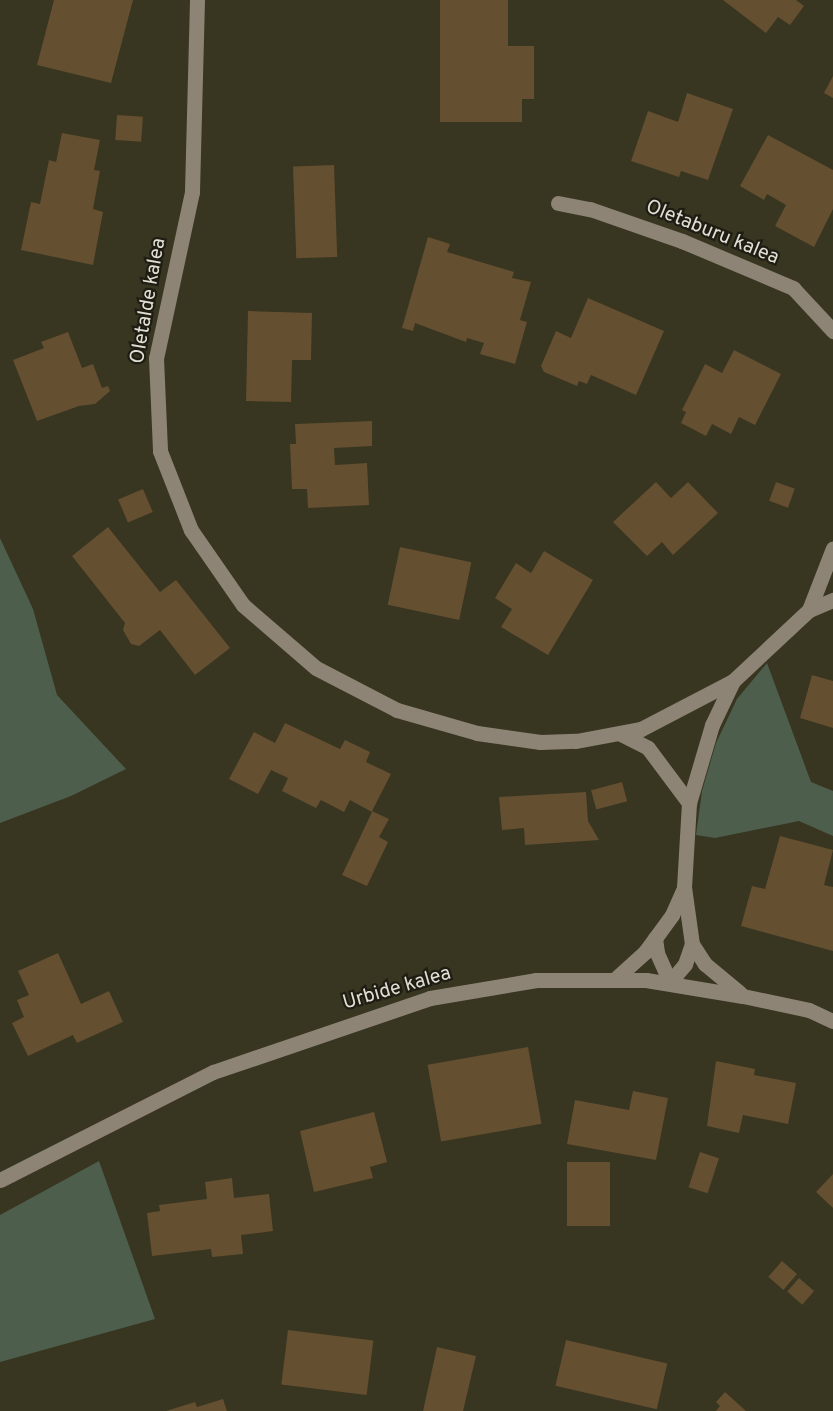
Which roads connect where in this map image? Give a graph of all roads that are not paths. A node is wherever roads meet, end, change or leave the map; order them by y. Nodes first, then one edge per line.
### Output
1 (196, 0) edge
2 (558, 203) dead end
3 (833, 331) edge
4 (833, 548) edge
5 (833, 600) edge
6 (809, 610) junction
7 (733, 681) junction
8 (621, 734) junction
9 (689, 803) junction
10 (684, 887) junction
11 (655, 938) junction
12 (692, 944) junction
13 (614, 980) junction
14 (670, 982) junction
15 (743, 996) junction
16 (833, 1021) edge
17 (0, 1180) edge

1 - 8 street, Oletalde kalea
2 - 3 street, Oletaburu kalea
4 - 6 street
5 - 6 street, Oletalde kalea
6 - 7 street, Oletalde kalea
7 - 8 street, Oletalde kalea
7 - 9 street, Oletalde kalea
8 - 9 street
9 - 10 street, Oletalde kalea
10 - 11 street
10 - 12 street
11 - 13 street
11 - 14 street
12 - 14 street
12 - 15 street
13 - 14 street, Urbide kalea
13 - 17 street, Urbide kalea
14 - 15 street, Urbide kalea
15 - 16 street, Urbide kalea

